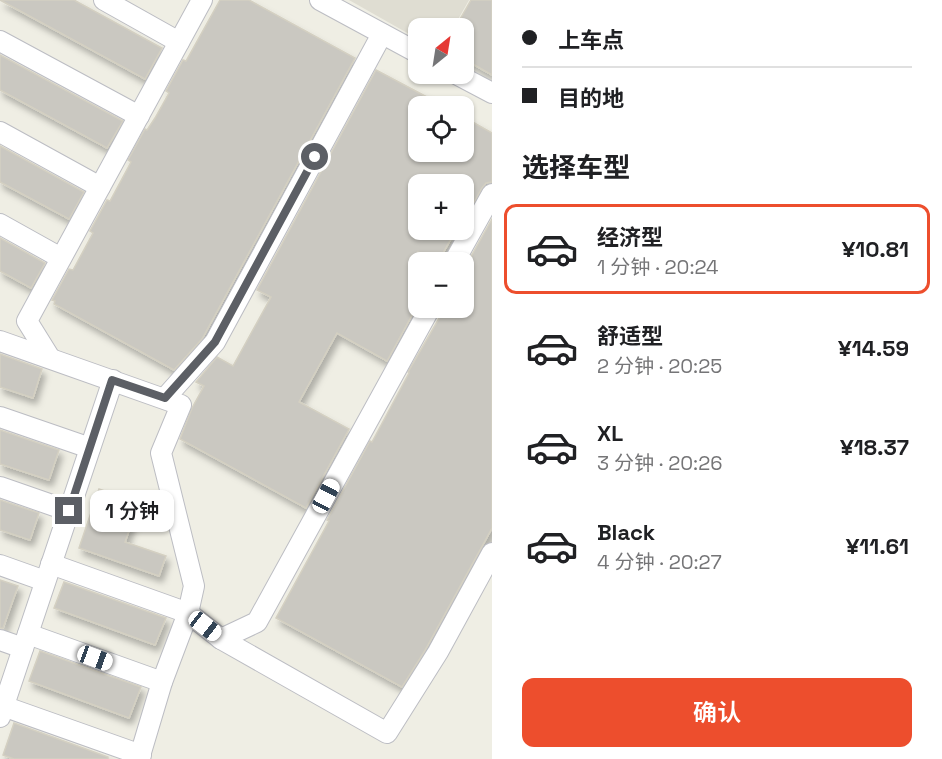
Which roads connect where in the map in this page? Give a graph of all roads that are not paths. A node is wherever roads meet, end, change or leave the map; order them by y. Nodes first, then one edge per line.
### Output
1 (104, 0) edge
2 (202, 0) edge
3 (320, 0) edge
4 (382, 34) junction
5 (0, 40) edge
6 (179, 42) junction
7 (408, 48) edge
8 (474, 84) edge
9 (492, 93) edge
10 (139, 116) junction
11 (0, 132) edge
12 (100, 187) junction
13 (492, 194) edge
14 (0, 224) edge
15 (460, 252) edge
16 (61, 258) junction
17 (424, 318) edge
18 (0, 341) edge
19 (50, 358) junction
20 (112, 380) junction
21 (165, 398) junction
22 (0, 417) edge
23 (90, 448) junction
24 (0, 487) edge
25 (69, 511) junction
26 (492, 553) edge
27 (0, 565) edge
28 (48, 572) junction
29 (188, 613) junction
30 (222, 639) junction
31 (0, 640) edge
32 (25, 641) junction
33 (162, 682) junction
34 (1, 710) edge
35 (140, 757) edge

1 - 6 street
2 - 6 street
3 - 4 street
4 - 7 street
4 - 21 street
5 - 10 street
6 - 10 street
8 - 9 street
10 - 12 street
11 - 12 street
12 - 16 street
13 - 15 street
14 - 16 street
16 - 19 street
17 - 30 street
18 - 19 street
19 - 20 street
20 - 21 street
20 - 23 street
21 - 29 street
22 - 23 street
23 - 25 street
24 - 25 street
25 - 28 street
26 - 30 street
27 - 28 street
28 - 29 street
28 - 32 street
29 - 30 street
29 - 33 street
31 - 32 street
32 - 33 street
32 - 34 street
33 - 35 street
34 - 35 street

